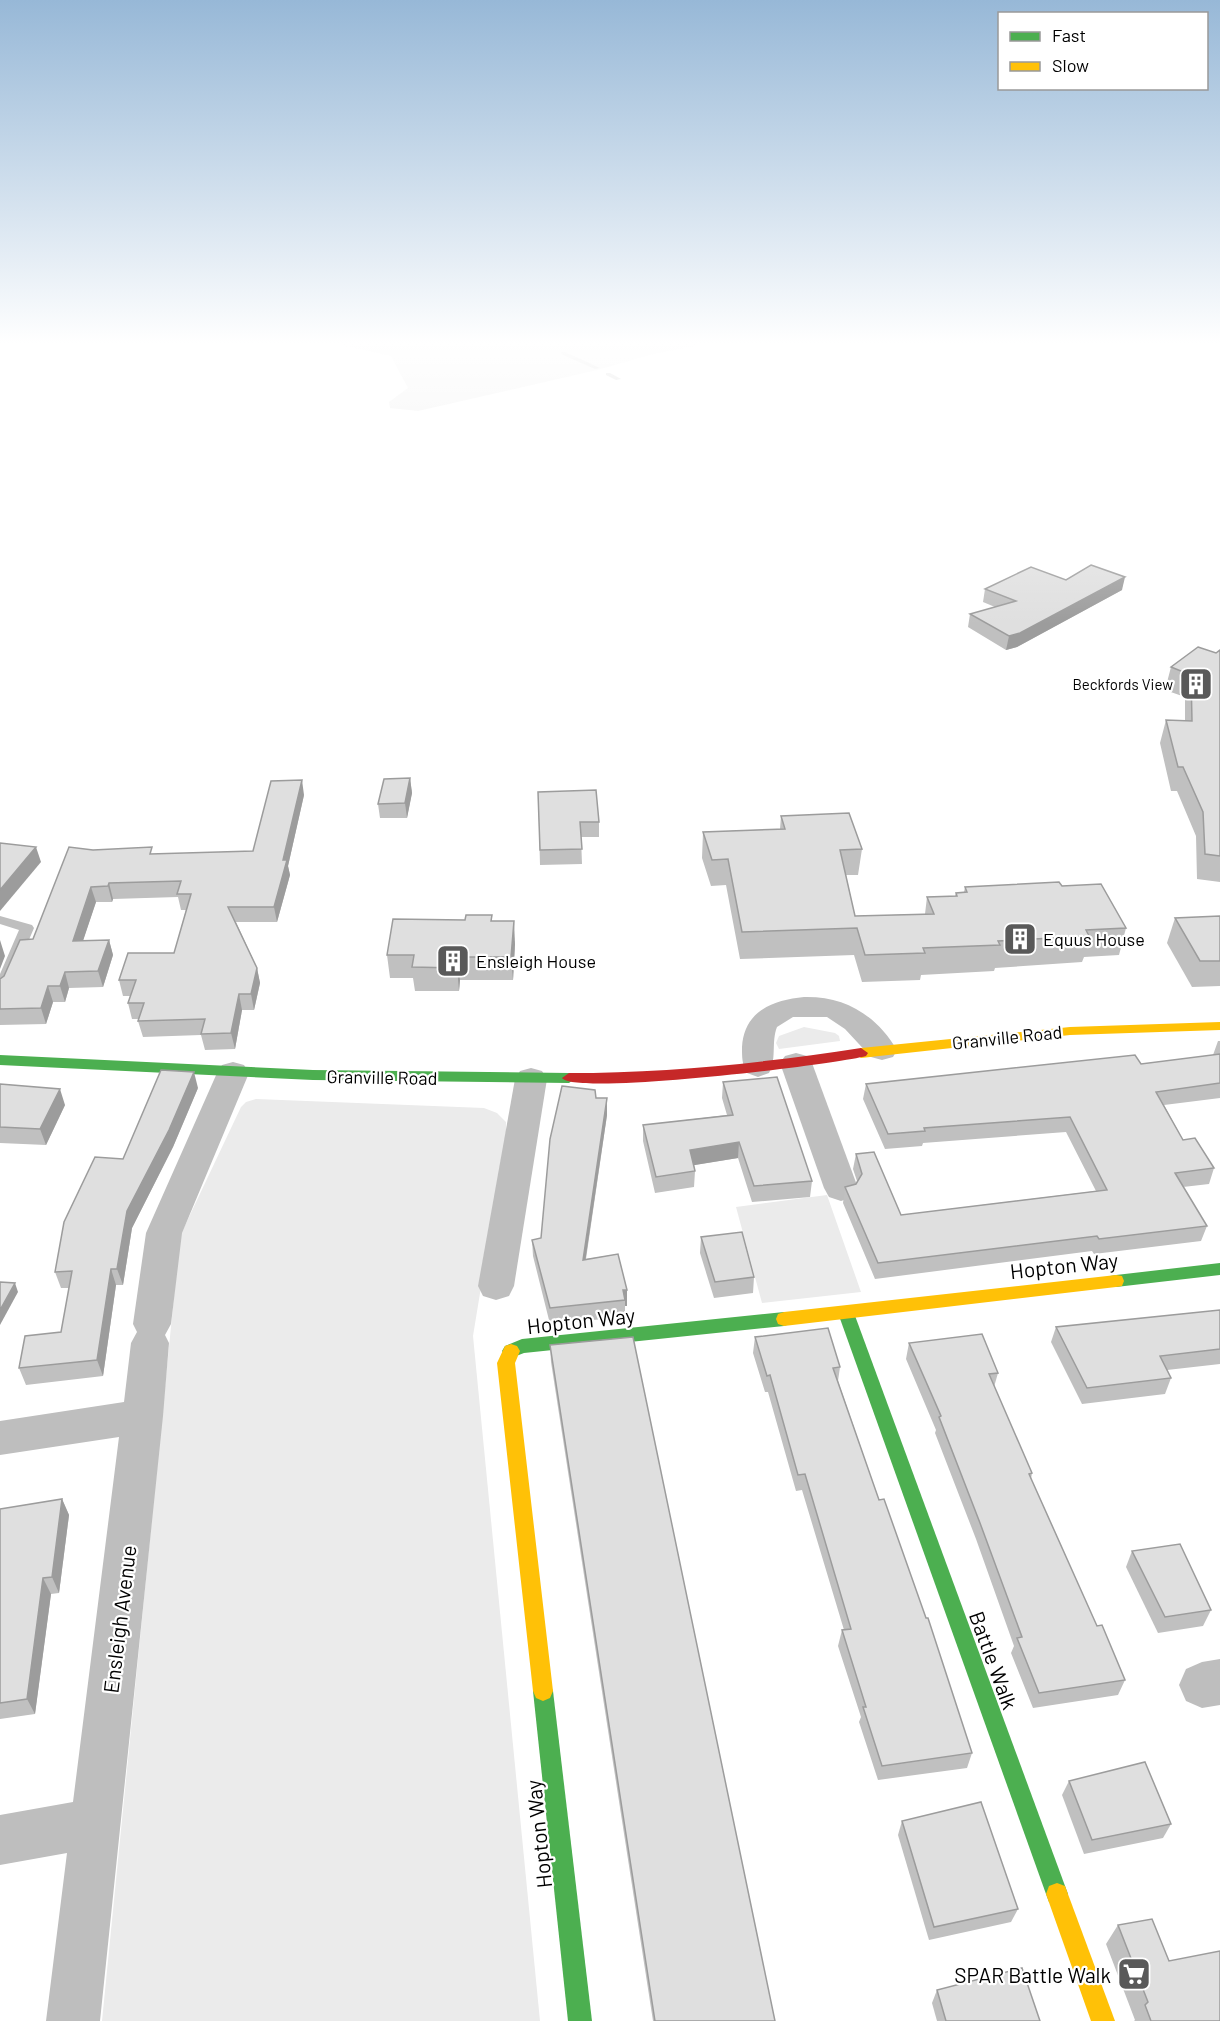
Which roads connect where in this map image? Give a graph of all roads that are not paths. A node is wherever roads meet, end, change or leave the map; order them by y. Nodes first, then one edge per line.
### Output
1 (0, 920) edge
2 (0, 991) edge
3 (1220, 1026) edge
4 (882, 1050) junction
5 (0, 1060) edge
6 (796, 1063) junction
7 (758, 1066) junction
8 (233, 1073) junction
9 (531, 1079) junction
10 (840, 1188) dead end
11 (1220, 1269) edge
12 (496, 1286) dead end
13 (846, 1313) junction
14 (143, 1416) junction
15 (0, 1438) edge
16 (95, 1823) junction
17 (0, 1840) edge
18 (73, 2021) edge
19 (580, 2021) edge
20 (1103, 2021) edge

1 - 2 lane
3 - 4 street, Granville Road
4 - 6 street, Granville Road
4 - 7 street
5 - 8 street, Granville Road
6 - 7 street, Granville Road
6 - 10 street
7 - 9 street, Granville Road
8 - 9 street, Granville Road
8 - 14 street, Ensleigh Avenue
9 - 12 street
11 - 13 street, Hopton Way
13 - 19 street, Hopton Way
13 - 20 street, Battle Walk
14 - 15 street
14 - 16 street, Ensleigh Avenue
16 - 17 street
16 - 18 street, Ensleigh Avenue

